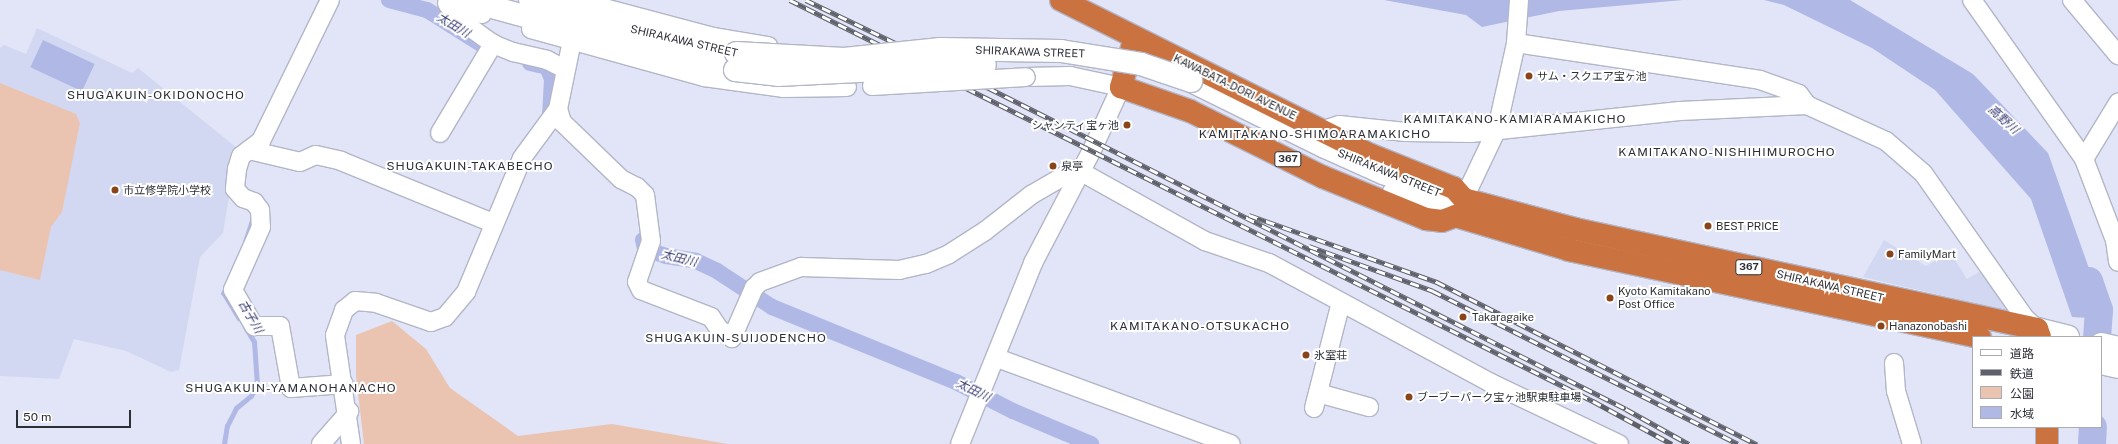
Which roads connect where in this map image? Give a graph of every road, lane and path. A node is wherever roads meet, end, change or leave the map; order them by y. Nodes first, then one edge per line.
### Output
1 (330, 0) edge
2 (530, 0) edge
3 (574, 0) edge
4 (1061, 0) edge
5 (1519, 0) edge
6 (1972, 0) edge
7 (2072, 0) edge
8 (454, 2) edge
9 (596, 3) edge
10 (1135, 39) junction
11 (1516, 39) junction
12 (572, 40) junction
13 (493, 44) junction
14 (2118, 55) edge
15 (736, 62) junction
16 (565, 69) junction
17 (854, 86) junction
18 (1121, 87) junction
19 (2118, 103) edge
20 (1807, 105) junction
21 (558, 109) junction
22 (1497, 129) junction
23 (2112, 129) edge
24 (1323, 130) junction
25 (440, 133) dead end
26 (249, 150) junction
27 (2084, 159) junction
28 (1081, 172) junction
29 (1460, 208) junction
30 (493, 223) junction
31 (2118, 262) edge
32 (1341, 302) junction
33 (2050, 334) edge
34 (1975, 336) edge
35 (996, 358) junction
36 (1894, 363) dead end
37 (344, 384) junction
38 (1369, 408) dead end
39 (349, 412) junction
40 (2047, 428) edge
41 (965, 443) edge
42 (321, 444) edge
43 (351, 444) edge
44 (1231, 444) edge
45 (1619, 444) edge
46 (1912, 444) edge
47 (2047, 444) edge

1 - 26 street
2 - 15 street, SHIRAKAWA STREET
3 - 9 street
4 - 10 highway, KAWABATA-DORI AVENUE / 367
5 - 11 street
6 - 27 street
7 - 14 street
8 - 12 street
8 - 13 street
8 - 15 street, SHIRAKAWA STREET
9 - 17 street
10 - 18 highway
10 - 24 highway, KAWABATA-DORI AVENUE / 367
11 - 20 street
11 - 22 street
12 - 16 street
12 - 17 street
13 - 16 street
13 - 25 street
15 - 29 street, SHIRAKAWA STREET, bridge
16 - 21 street
17 - 18 street, bridge
18 - 28 street
18 - 29 highway, 367
19 - 23 street
20 - 22 street
20 - 33 street
21 - 28 street
21 - 30 street
22 - 24 street
22 - 29 street
23 - 27 street
24 - 29 highway, KAWABATA-DORI AVENUE / 367
26 - 30 street
26 - 37 street
27 - 31 street
28 - 32 street
28 - 35 street
29 - 33 highway, SHIRAKAWA STREET / 367
29 - 34 highway, SHIRAKAWA STREET / 367
30 - 37 street
32 - 38 street
32 - 45 street
35 - 41 street
35 - 44 street
36 - 46 street
37 - 39 street
39 - 42 street
39 - 43 street
40 - 47 highway

